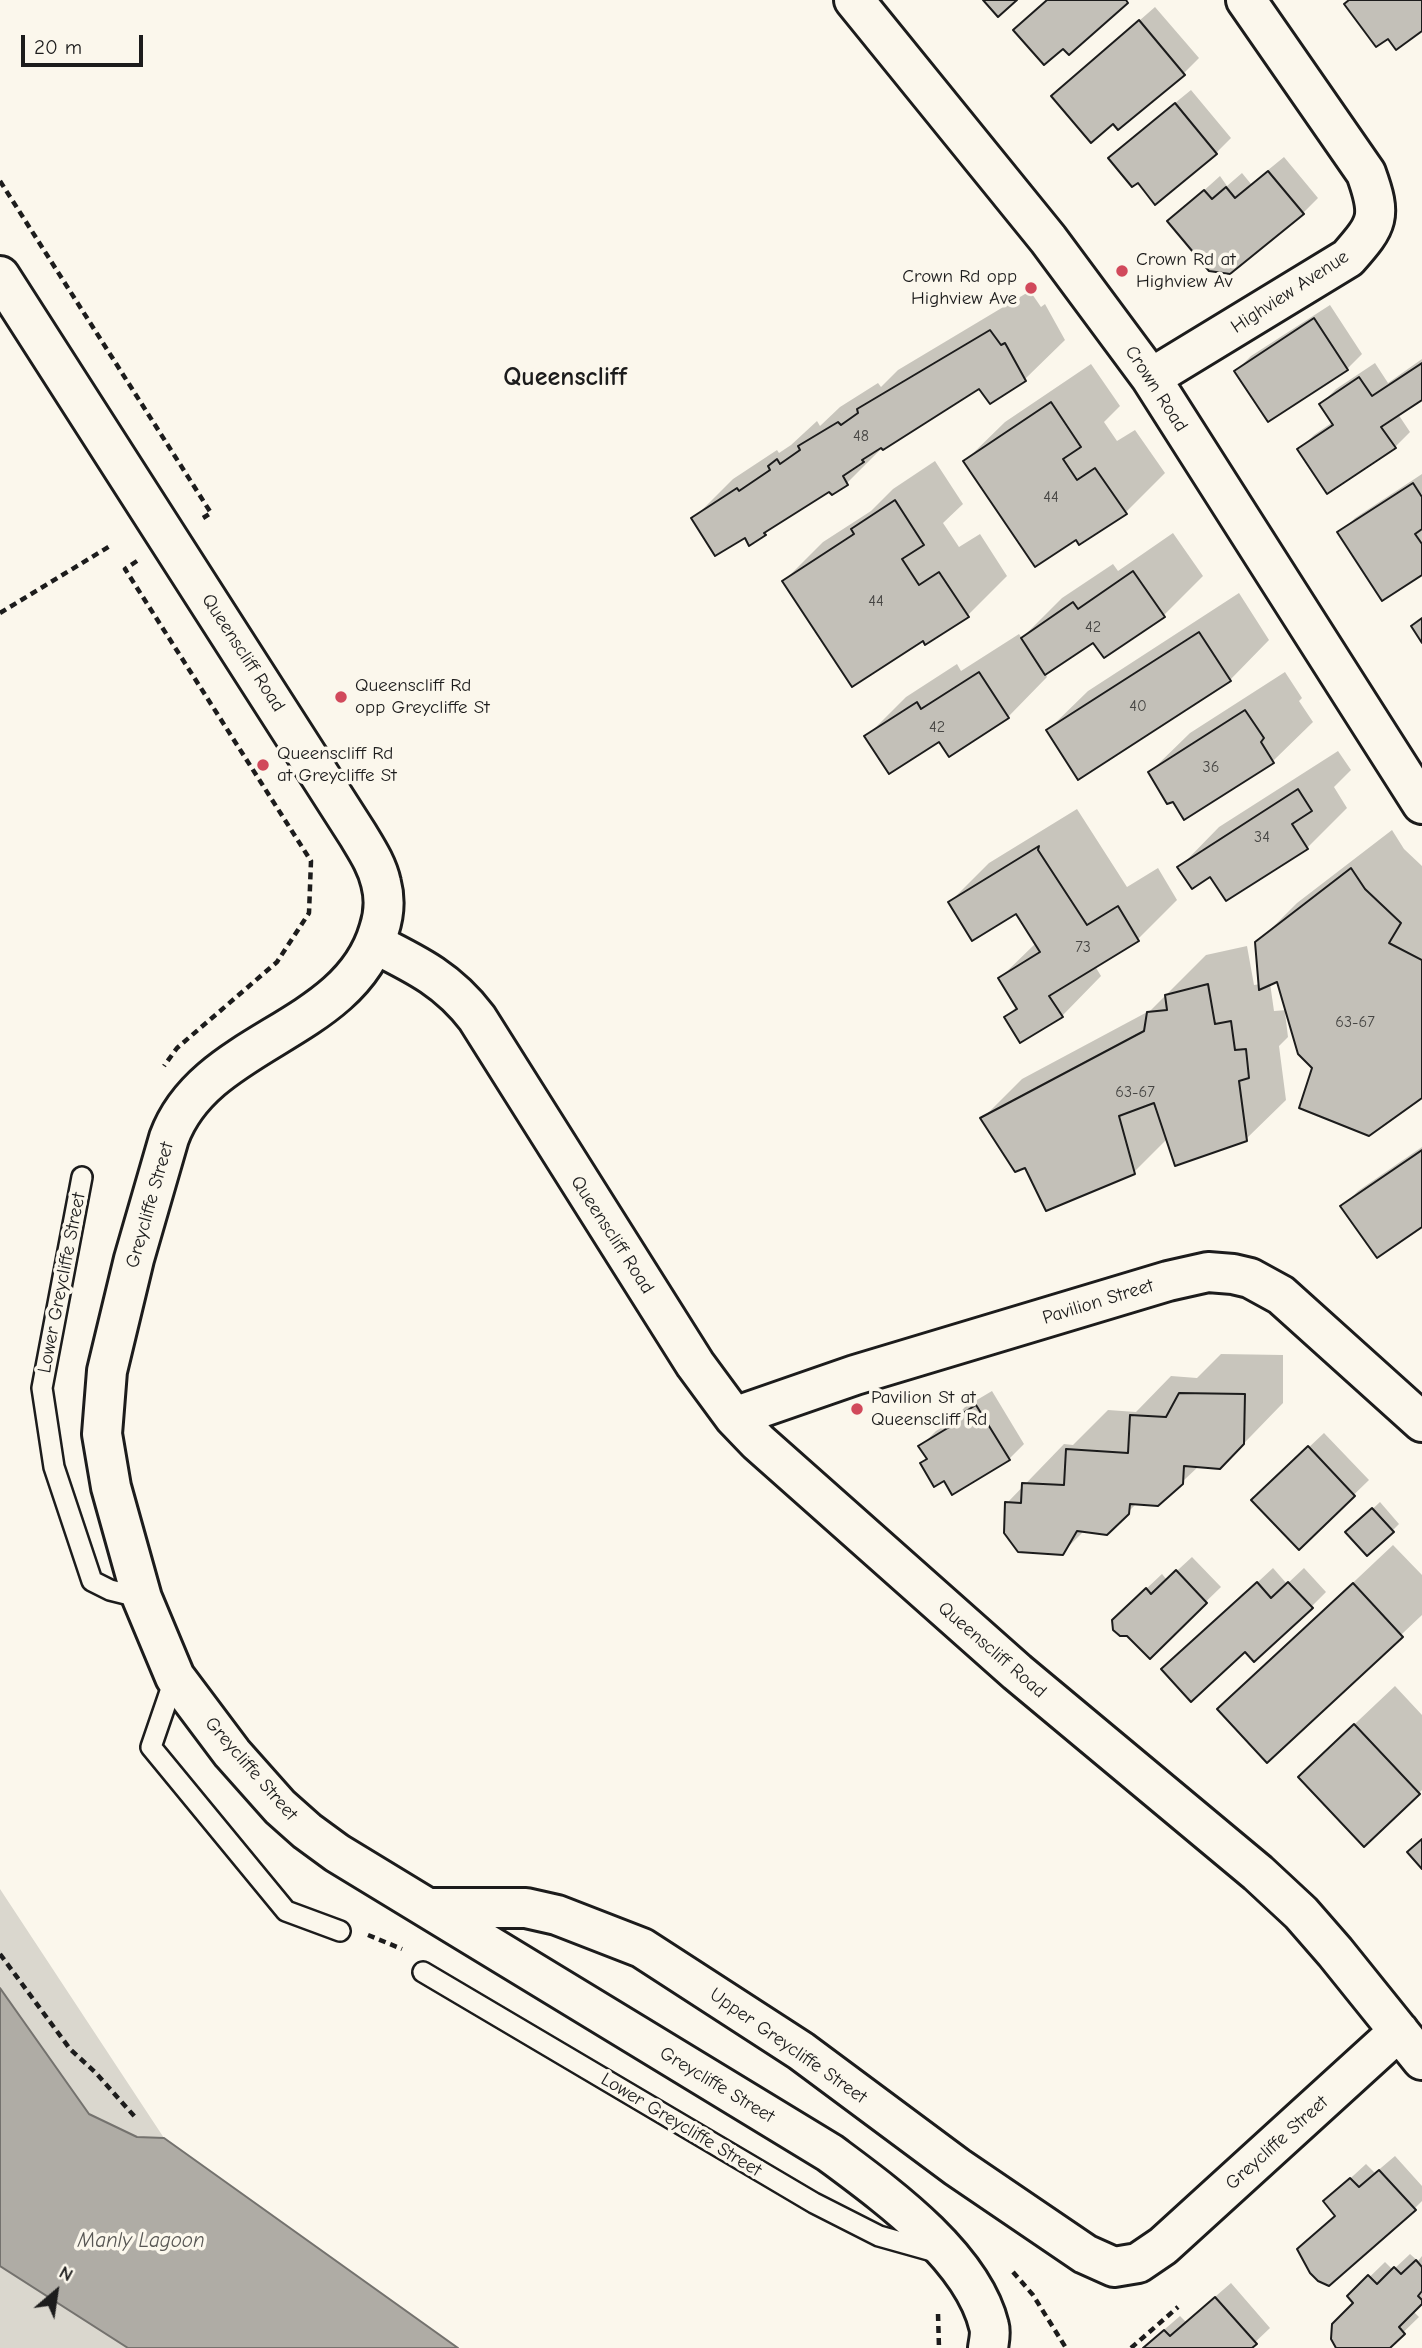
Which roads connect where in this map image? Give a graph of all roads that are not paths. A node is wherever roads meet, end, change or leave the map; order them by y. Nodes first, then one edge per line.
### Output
1 (854, 0) edge
2 (1246, 0) edge
3 (0, 276) edge
4 (1152, 378) junction
5 (1422, 804) edge
6 (375, 944) junction
7 (82, 1177) dead end
8 (734, 1417) junction
9 (1422, 1423) edge
10 (142, 1598) junction
11 (175, 1677) junction
12 (430, 1908) junction
13 (340, 1931) dead end
14 (423, 1972) road end
15 (1399, 2031) junction
16 (1422, 2060) edge
17 (949, 2256) junction
18 (1114, 2267) joint
19 (996, 2342) edge

1 - 4 street, Crown Road
2 - 4 street, Highview Avenue
3 - 6 street, Queenscliff Road
4 - 5 street, Crown Road
6 - 8 street, Queenscliff Road
6 - 10 street, Greycliffe Street
7 - 10 lane, Lower Greycliffe Street
8 - 9 street, Pavilion Street
8 - 15 street, Queenscliff Road
10 - 11 street, Greycliffe Street
11 - 12 street, Greycliffe Street
11 - 13 lane
12 - 17 street, Greycliffe Street
12 - 18 street, Upper Greycliffe Street
14 - 17 lane, Lower Greycliffe Street
15 - 16 street, Queenscliff Road
15 - 18 street, Greycliffe Street
17 - 19 street, Greycliffe Street

